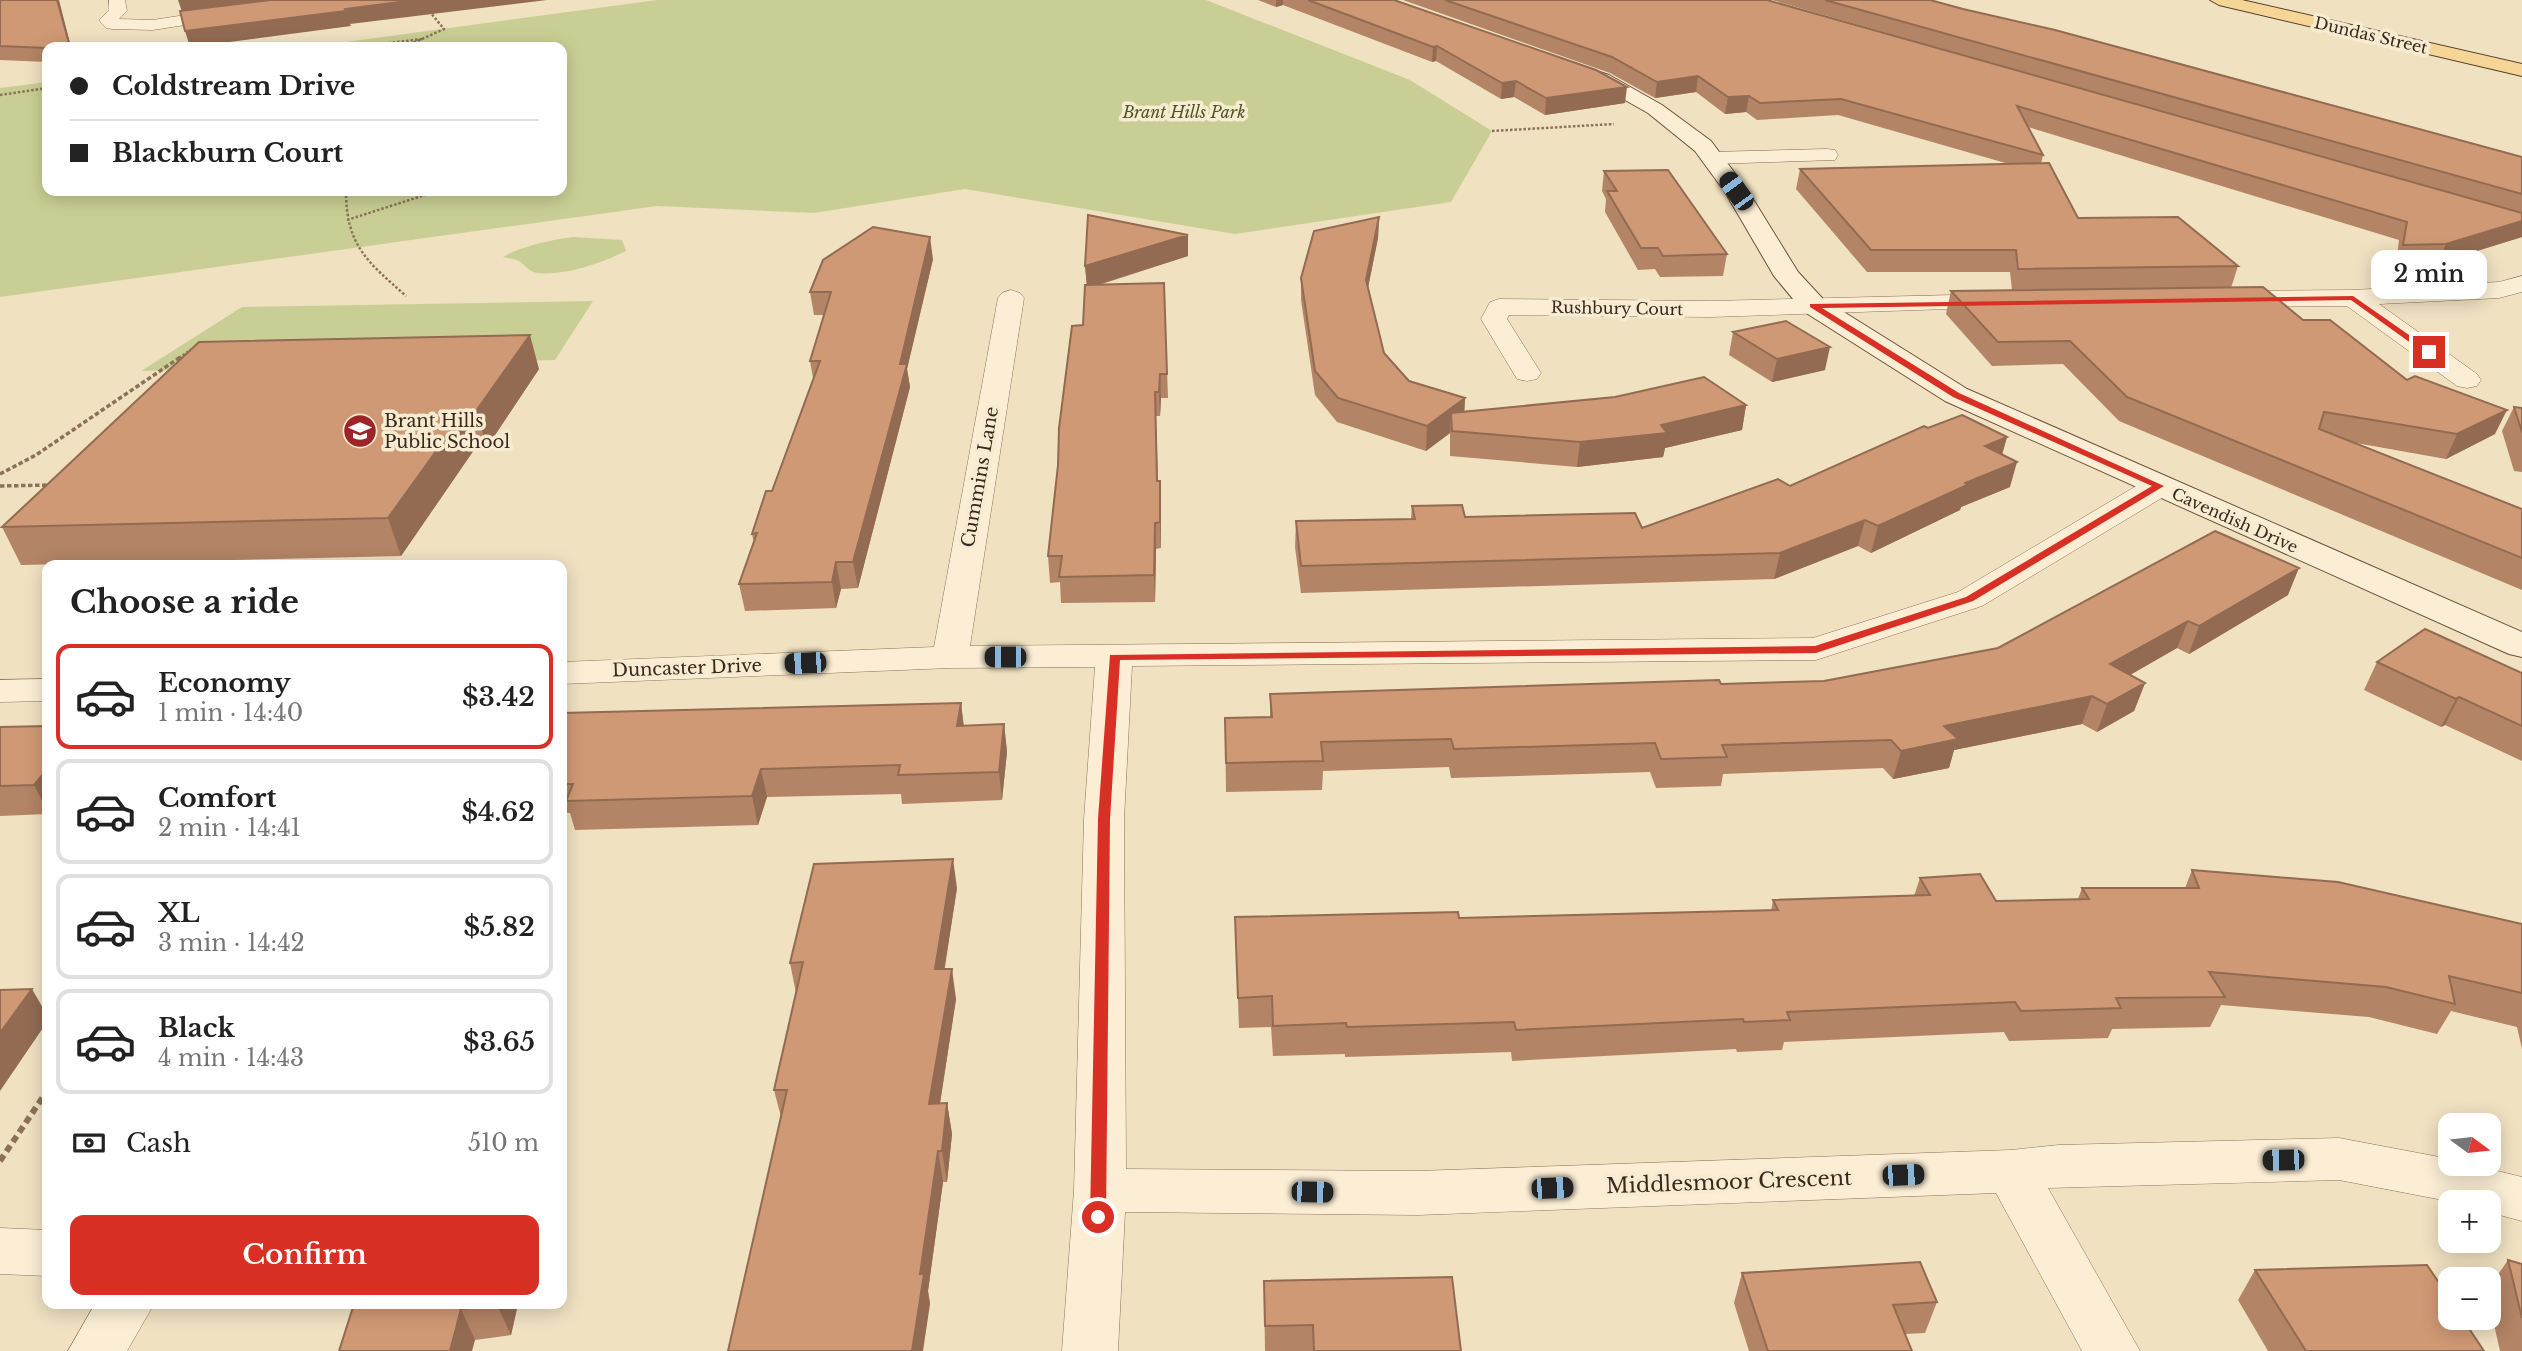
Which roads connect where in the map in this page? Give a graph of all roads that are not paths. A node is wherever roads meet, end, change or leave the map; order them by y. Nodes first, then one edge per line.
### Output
1 (117, 0) edge
2 (2219, 0) edge
3 (247, 11) edge
4 (1550, 61) edge
5 (2522, 70) edge
6 (1827, 155) dead end
7 (1712, 158) junction
8 (2522, 284) edge
9 (1011, 298) dead end
10 (2353, 298) junction
11 (2199, 299) edge
12 (2019, 301) edge
13 (1813, 305) junction
14 (1527, 373) dead end
15 (2467, 380) dead end
16 (2159, 486) junction
17 (2522, 646) edge
18 (950, 657) junction
19 (1114, 657) junction
20 (567, 673) edge
21 (42, 690) edge
22 (0, 691) edge
23 (2011, 1171) junction
24 (1100, 1190) junction
25 (2522, 1199) edge
26 (0, 1251) edge
27 (42, 1253) edge
28 (123, 1309) edge
29 (96, 1351) edge
30 (1090, 1351) edge
31 (2112, 1351) edge

1 - 3 street
2 - 5 main road, Dundas Street
4 - 7 street, Cavendish Drive
6 - 7 street
7 - 13 street, Cavendish Drive
8 - 10 street
9 - 18 street, Cummins Lane
10 - 11 street
10 - 15 street
12 - 13 street
13 - 14 street, Rushbury Court
13 - 16 street, Cavendish Drive
16 - 17 street, Cavendish Drive
16 - 19 street, Duncaster Drive
18 - 19 street, Duncaster Drive
18 - 20 street, Duncaster Drive
19 - 24 street
21 - 22 street
23 - 24 street, Middlesmoor Crescent
23 - 25 street, Middlesmoor Crescent
23 - 31 street
24 - 30 street
26 - 27 street
28 - 29 street

